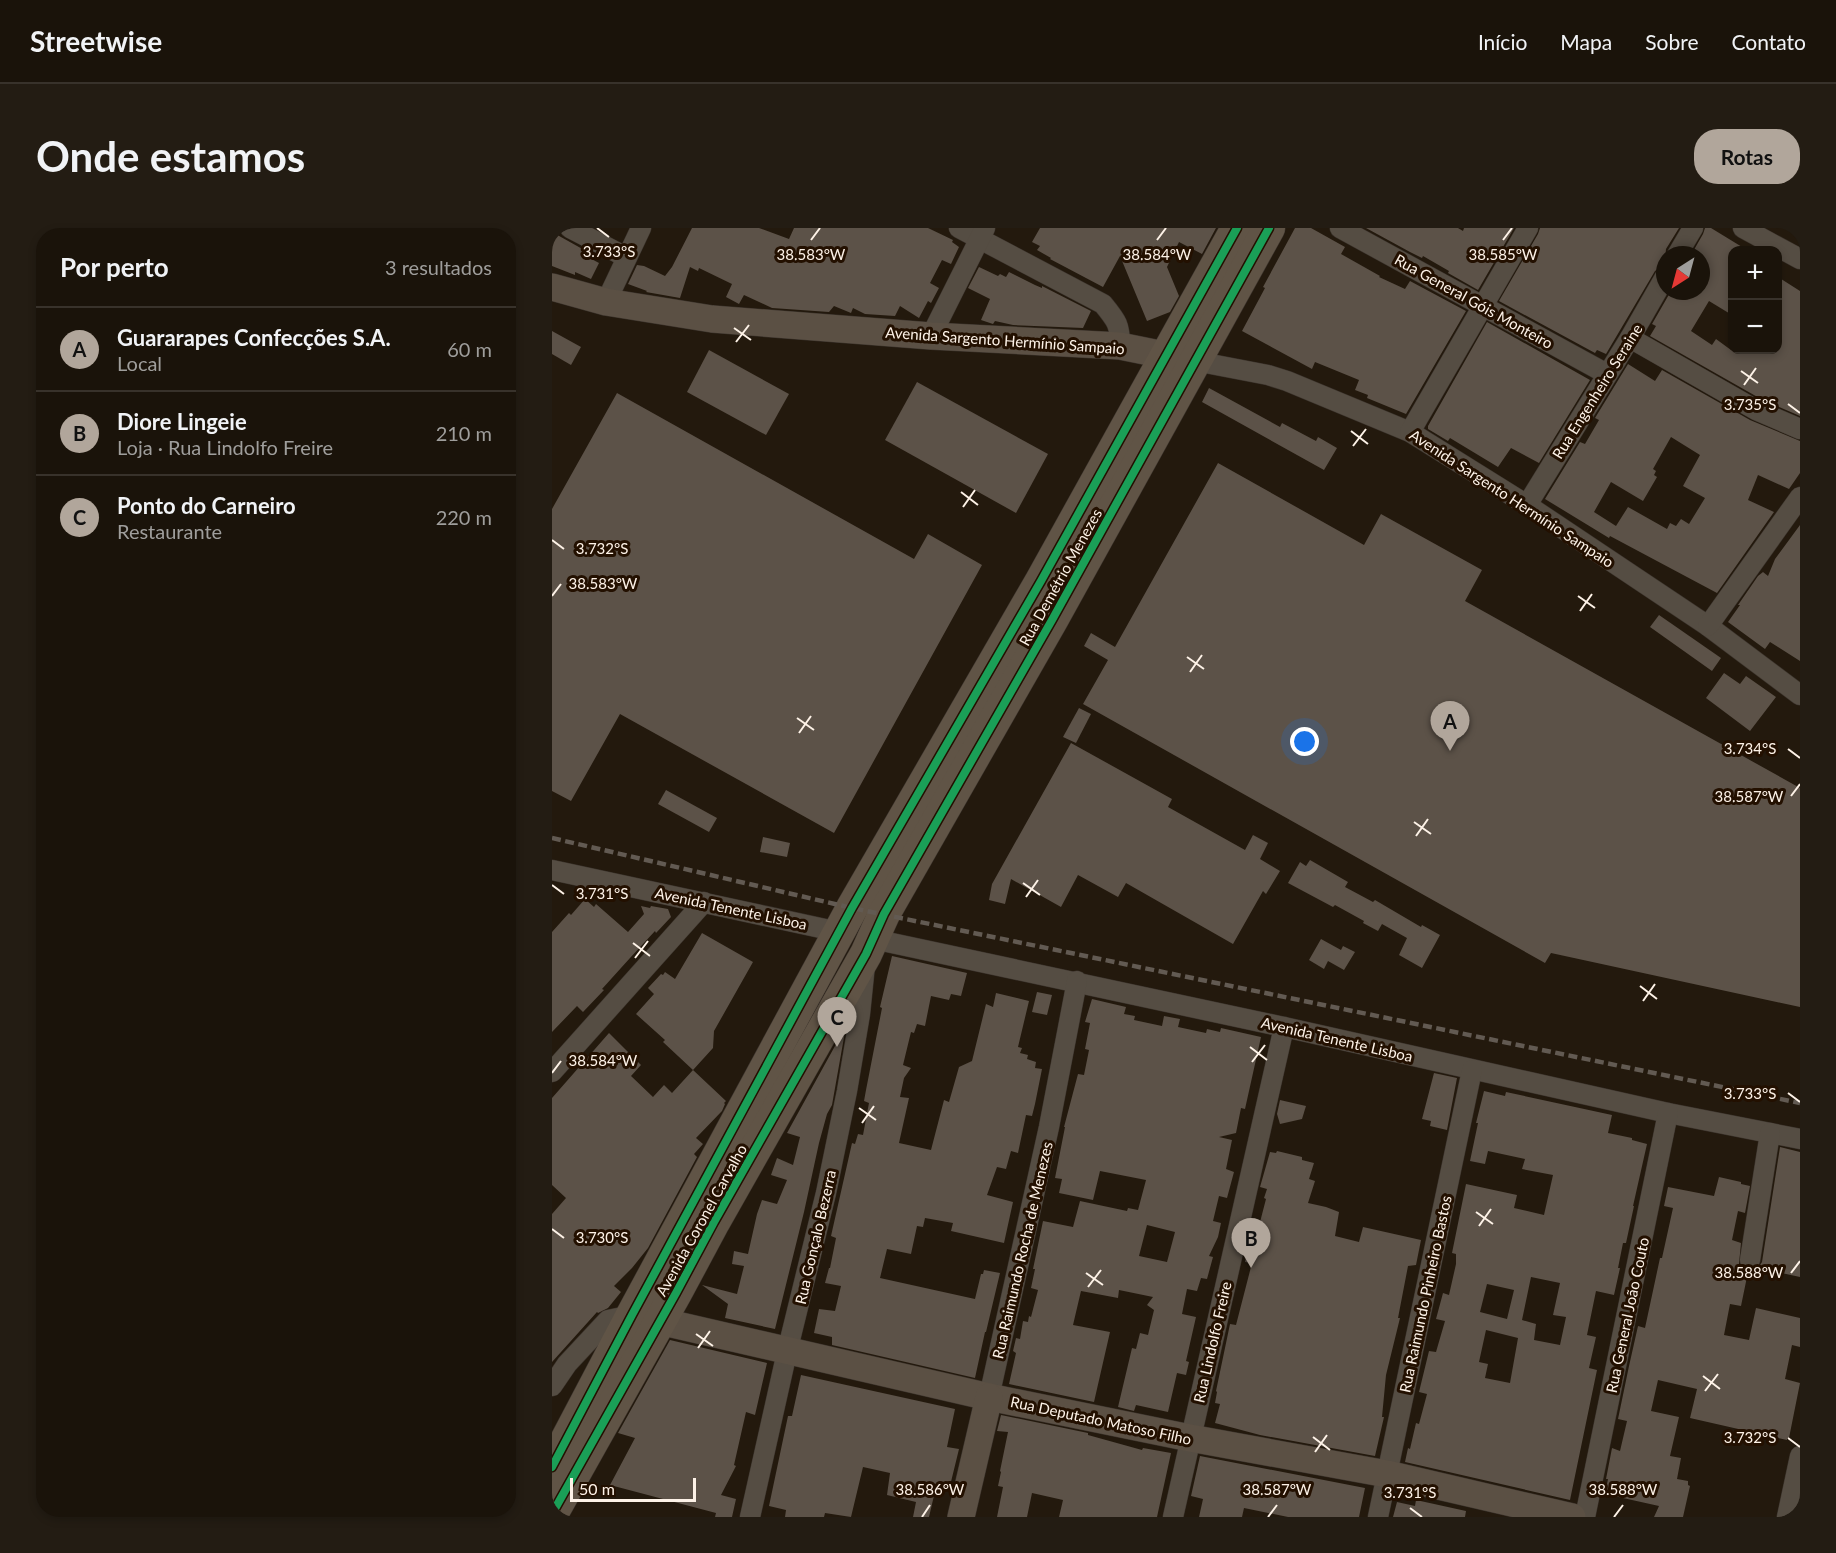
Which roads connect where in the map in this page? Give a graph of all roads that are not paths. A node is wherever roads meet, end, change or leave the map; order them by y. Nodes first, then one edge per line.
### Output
1 (570, 228) edge
2 (640, 228) edge
3 (959, 228) edge
4 (1237, 228) edge
5 (1269, 228) edge
6 (1340, 228) edge
7 (1528, 228) edge
8 (1693, 228) edge
9 (1743, 228) edge
10 (983, 233) edge
11 (1682, 246) edge
12 (626, 256) junction
13 (1800, 259) edge
14 (552, 287) edge
15 (1656, 293) edge
16 (606, 302) junction
17 (1483, 307) junction
18 (931, 336) junction
19 (1630, 338) junction
20 (1120, 346) junction
21 (1180, 358) junction
22 (1607, 374) junction
23 (1800, 429) edge
24 (1410, 432) junction
25 (1800, 497) edge
26 (1527, 505) junction
27 (1708, 626) junction
28 (1800, 695) edge
29 (552, 870) edge
30 (704, 903) junction
31 (839, 932) junction
32 (869, 947) junction
33 (1077, 981) junction
34 (1284, 1027) junction
35 (1472, 1070) junction
36 (552, 1072) edge
37 (1668, 1113) junction
38 (1770, 1133) junction
39 (1800, 1139) edge
40 (1750, 1260) dead end
41 (646, 1318) junction
42 (787, 1352) junction
43 (602, 1371) junction
44 (552, 1387) edge
45 (989, 1397) junction
46 (1190, 1438) junction
47 (1800, 1456) edge
48 (552, 1467) edge
49 (1387, 1474) junction
50 (552, 1514) edge
51 (750, 1517) edge
52 (961, 1517) edge
53 (1173, 1517) edge
54 (1378, 1517) edge
55 (1572, 1517) edge
56 (1585, 1517) edge
57 (1787, 1517) edge

1 - 12 street
2 - 12 street
3 - 10 street
4 - 21 main road, Rua Demétrio Menezes
5 - 21 main road, Rua Demétrio Menezes
6 - 17 street, Rua General Góis Monteiro
7 - 17 street
8 - 11 street
9 - 13 street
10 - 18 street
10 - 20 street
12 - 16 street
14 - 16 street, Avenida Sargento Hermínio Sampaio
15 - 19 street, Rua Engenheiro Seraine
16 - 18 street, Avenida Sargento Hermínio Sampaio
17 - 22 street, Rua General Góis Monteiro
17 - 24 street
18 - 20 street, Avenida Sargento Hermínio Sampaio
19 - 22 street, Rua Engenheiro Seraine
19 - 23 street
20 - 21 street, Avenida Sargento Hermínio Sampaio
21 - 24 street, Avenida Sargento Hermínio Sampaio
21 - 31 main road, Rua Demétrio Menezes
21 - 32 main road, Rua Demétrio Menezes
22 - 26 street, Rua Engenheiro Seraine
24 - 26 street, Avenida Sargento Hermínio Sampaio
25 - 27 street
26 - 27 street, Avenida Sargento Hermínio Sampaio
27 - 28 street, Avenida Sargento Hermínio Sampaio
29 - 30 street, Avenida Tenente Lisboa
30 - 31 street, Avenida Tenente Lisboa
30 - 36 street
31 - 41 main road, Avenida Coronel Carvalho
32 - 33 street, Avenida Tenente Lisboa
32 - 41 main road, Avenida Coronel Carvalho
32 - 42 street, Rua Gonçalo Bezerra
33 - 34 street, Avenida Tenente Lisboa
33 - 45 street, Rua Raimundo Rocha de Menezes
34 - 35 street, Avenida Tenente Lisboa
34 - 46 street, Rua Lindolfo Freire
35 - 37 street, Avenida Tenente Lisboa
35 - 49 street, Rua Raimundo Pinheiro Bastos
37 - 38 street, Avenida Tenente Lisboa
37 - 56 street, Rua General João Couto
38 - 39 street, Avenida Tenente Lisboa
38 - 40 street
41 - 42 street, Rua Deputado Matoso Filho
41 - 43 main road, Avenida Coronel Carvalho
41 - 44 street
41 - 50 main road, Avenida Coronel Carvalho
42 - 45 street, Rua Deputado Matoso Filho
42 - 51 street, Rua Gonçalo Bezerra
43 - 44 street
43 - 48 main road, Avenida Coronel Carvalho
45 - 46 street, Rua Deputado Matoso Filho
45 - 52 street, Rua Raimundo Rocha de Menezes
46 - 49 street, Rua Deputado Matoso Filho
46 - 53 street, Rua Lindolfo Freire
47 - 57 street
49 - 54 street, Rua Raimundo Pinheiro Bastos
49 - 55 street, Rua Deputado Matoso Filho

